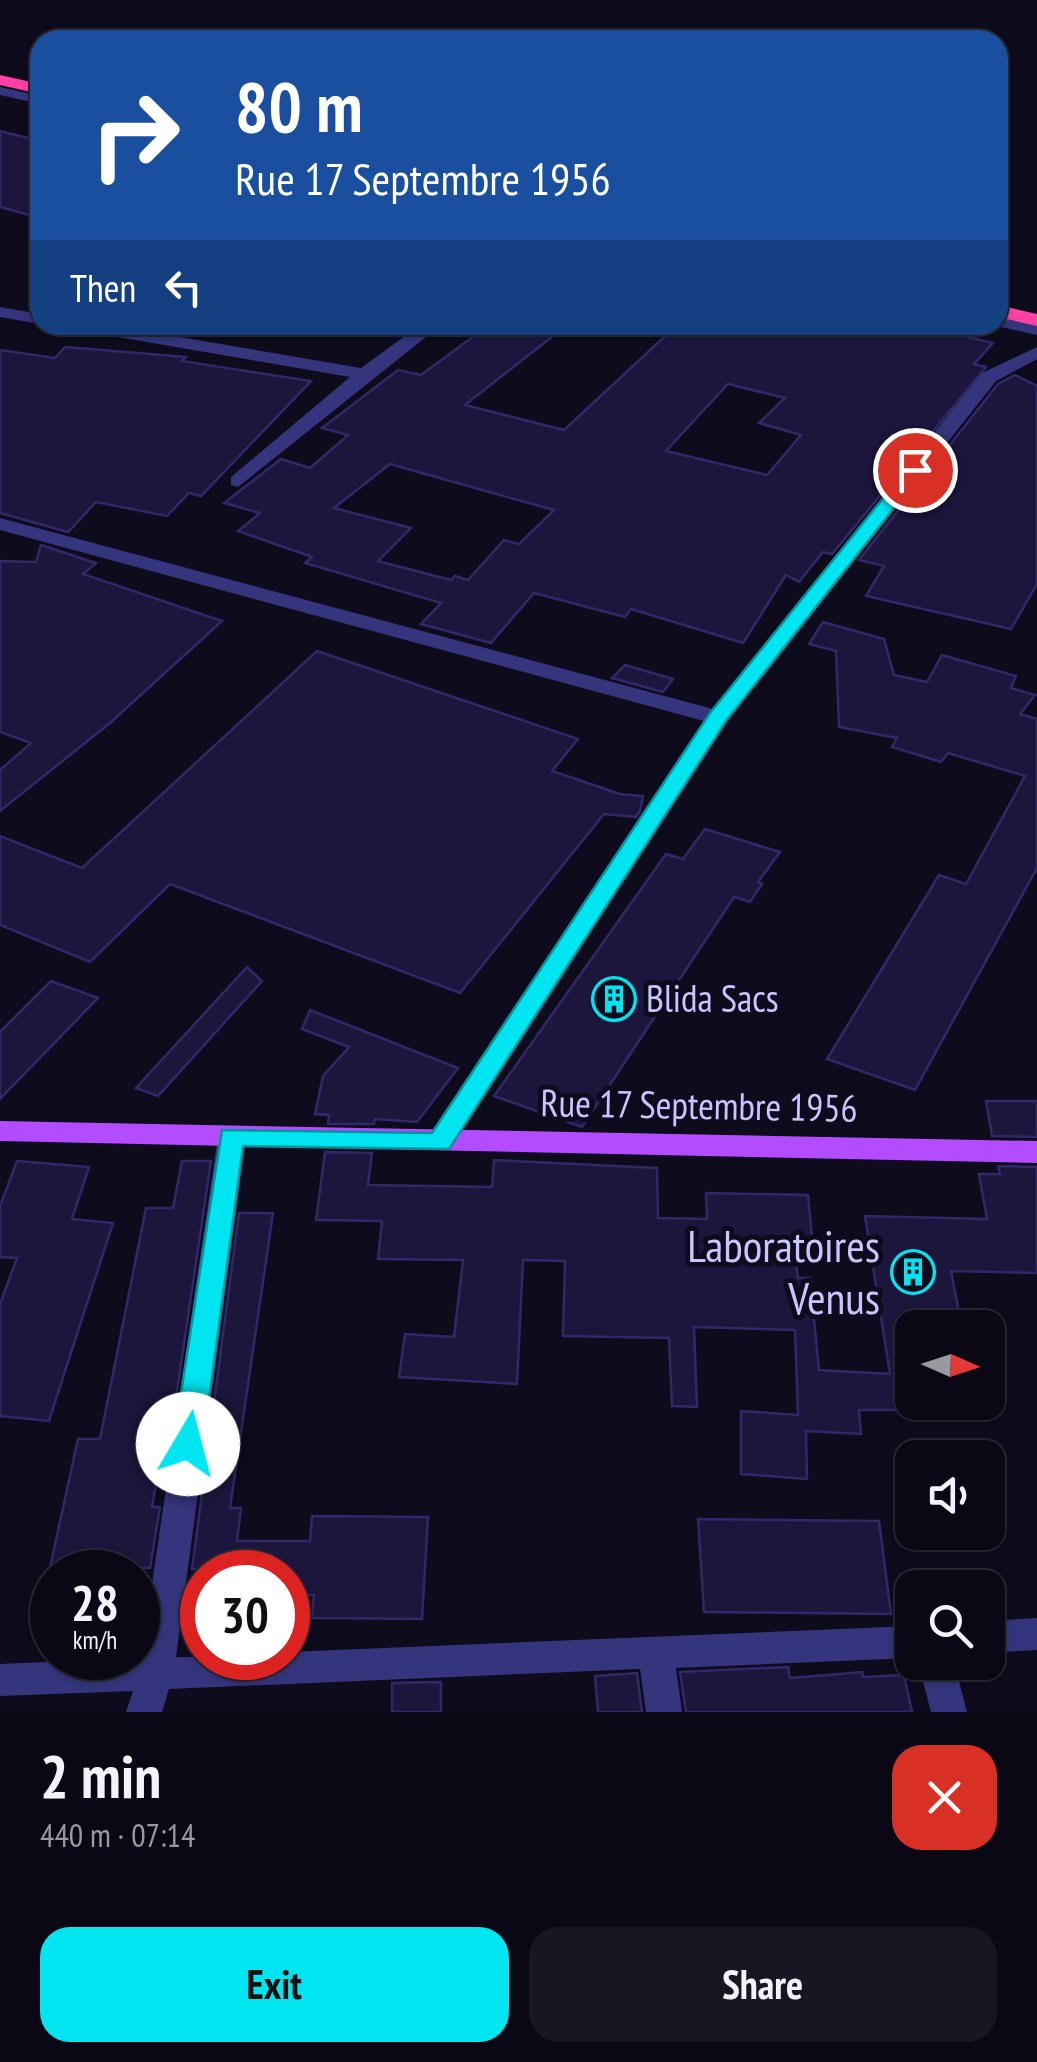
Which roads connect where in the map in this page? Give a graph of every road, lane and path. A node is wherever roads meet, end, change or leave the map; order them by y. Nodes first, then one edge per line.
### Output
1 (0, 66) edge
2 (30, 73) edge
3 (0, 80) edge
4 (30, 88) edge
5 (0, 91) edge
6 (30, 98) edge
7 (1008, 292) edge
8 (1037, 299) edge
9 (0, 312) edge
10 (1008, 313) edge
11 (30, 317) edge
12 (1037, 320) edge
13 (1008, 323) edge
14 (1037, 330) edge
15 (136, 335) edge
16 (418, 335) edge
17 (1037, 352) edge
18 (365, 374) junction
19 (238, 482) dead end
20 (0, 524) edge
21 (718, 718) junction
22 (0, 1131) edge
23 (232, 1136) junction
24 (439, 1142) junction
25 (1037, 1152) edge
26 (1037, 1634) edge
27 (1005, 1636) edge
28 (895, 1643) edge
29 (160, 1647) edge
30 (656, 1652) junction
31 (160, 1675) edge
32 (30, 1679) edge
33 (0, 1680) edge
34 (154, 1680) edge
35 (940, 1680) edge
36 (144, 1712) edge
37 (664, 1712) edge
38 (948, 1712) edge

1 - 2 highway
3 - 4 highway
5 - 6 street
7 - 8 highway
9 - 11 street
10 - 12 highway
13 - 14 street
15 - 18 street
16 - 18 street
17 - 21 street
18 - 19 street
20 - 21 street
21 - 24 street
22 - 23 main road, Rue 17 Septembre 1956
23 - 24 main road, Rue 17 Septembre 1956
23 - 29 street
24 - 25 main road, Rue 17 Septembre 1956
26 - 27 street
28 - 30 street
30 - 31 street
30 - 37 street
32 - 33 street
34 - 36 street
35 - 38 street

